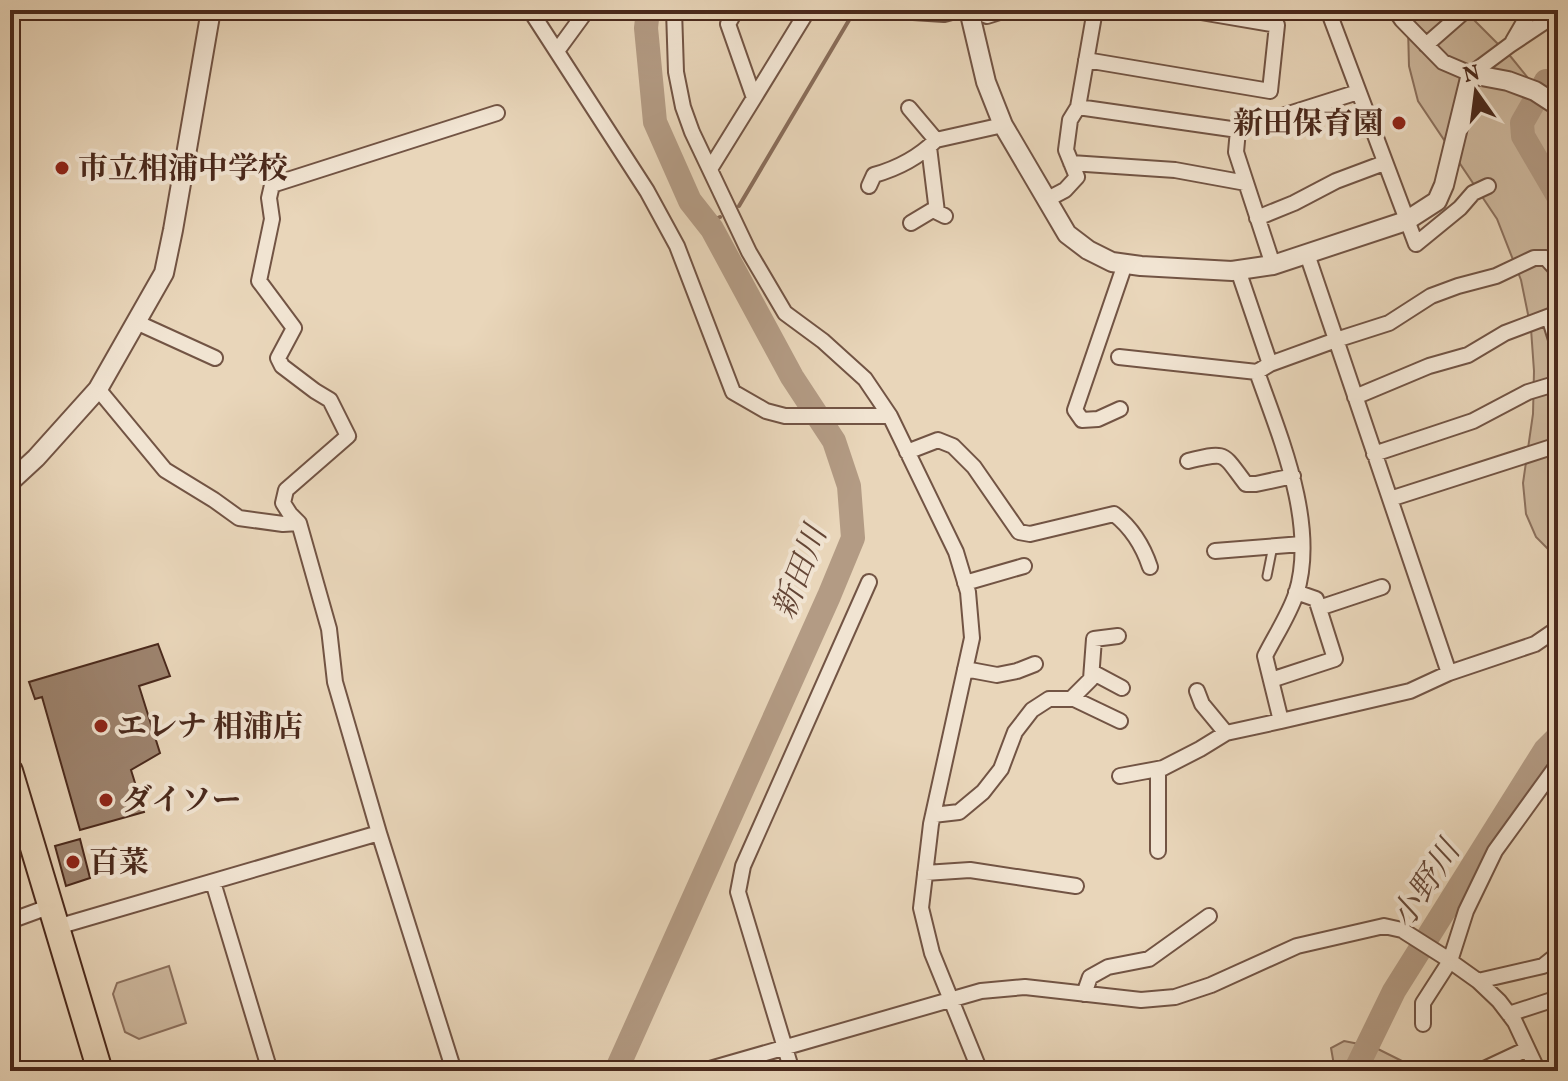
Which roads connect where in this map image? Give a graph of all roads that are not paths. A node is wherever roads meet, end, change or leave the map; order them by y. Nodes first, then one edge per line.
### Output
1 (211, 10) edge
2 (530, 10) edge
3 (587, 10) edge
4 (674, 10) edge
5 (736, 10) edge
6 (808, 10) edge
7 (959, 10) edge
8 (972, 10) edge
9 (1006, 10) edge
10 (1095, 10) edge
11 (1189, 10) edge
12 (1328, 10) edge
13 (1395, 10) edge
14 (1466, 10) edge
15 (1531, 10) edge
16 (913, 12) edge
17 (1558, 13) edge
18 (1426, 45) junction
19 (1510, 45) junction
20 (557, 51) junction
21 (1086, 60) junction
22 (1471, 74) junction
23 (1358, 92) junction
24 (754, 98) junction
25 (1558, 106) edge
26 (1078, 107) junction
27 (909, 108) dead end
28 (497, 113) dead end
29 (1003, 125) junction
30 (1238, 130) junction
31 (932, 143) junction
32 (1071, 163) junction
33 (1384, 163) junction
34 (710, 169) junction
35 (867, 180) dead end
36 (1246, 183) junction
37 (1488, 186) dead end
38 (1046, 200) junction
39 (1257, 218) junction
40 (1406, 221) junction
41 (911, 223) dead end
42 (1307, 254) junction
43 (1125, 264) junction
44 (1273, 265) junction
45 (1238, 270) junction
46 (1558, 275) edge
47 (1554, 315) edge
48 (136, 322) junction
49 (1336, 340) junction
50 (1558, 346) edge
51 (1119, 357) dead end
52 (215, 358) dead end
53 (1264, 368) junction
54 (1558, 383) edge
55 (98, 389) junction
56 (1355, 397) junction
57 (1120, 409) dead end
58 (890, 416) junction
59 (1558, 445) edge
60 (907, 452) junction
61 (1374, 454) junction
62 (1188, 461) dead end
63 (1293, 476) junction
64 (10, 482) edge
65 (1390, 499) junction
66 (299, 523) junction
67 (1302, 544) junction
68 (1273, 546) junction
69 (1215, 551) dead end
70 (1024, 566) dead end
71 (1150, 567) dead end
72 (1267, 576) dead end
73 (869, 582) dead end
74 (965, 583) junction
75 (1382, 587) dead end
76 (1296, 592) junction
77 (1319, 608) junction
78 (1558, 623) edge
79 (1118, 636) dead end
80 (1035, 664) dead end
81 (965, 669) junction
82 (1092, 672) junction
83 (1449, 673) junction
84 (1271, 680) junction
85 (1122, 688) dead end
86 (1197, 691) dead end
87 (1071, 699) junction
88 (1120, 721) dead end
89 (1281, 721) junction
90 (1226, 733) junction
91 (1558, 764) edge
92 (1158, 769) junction
93 (10, 771) edge
94 (1120, 776) dead end
95 (933, 815) junction
96 (379, 833) junction
97 (1158, 851) dead end
98 (925, 873) junction
99 (213, 882) junction
100 (1076, 886) dead end
101 (1209, 916) dead end
102 (54, 917) junction
103 (10, 921) edge
104 (1558, 954) edge
105 (1446, 958) junction
106 (1478, 981) junction
107 (1084, 994) junction
108 (1558, 998) edge
109 (950, 999) junction
110 (1509, 1014) junction
111 (1423, 1024) dead end
112 (785, 1047) junction
113 (1527, 1049) junction
114 (100, 1071) edge
115 (270, 1071) edge
116 (454, 1071) edge
117 (703, 1071) edge
118 (792, 1071) edge
119 (980, 1071) edge
120 (1480, 1071) edge
121 (1538, 1071) edge

1 - 48 street
2 - 20 street
3 - 20 street
4 - 34 street
5 - 24 street
6 - 24 street
7 - 16 street
8 - 9 street
8 - 29 street
10 - 21 street
11 - 21 street
12 - 23 street
13 - 18 street
14 - 18 street
15 - 19 street
17 - 19 street
18 - 22 street
19 - 22 street
20 - 58 street
21 - 26 street
22 - 25 street
22 - 40 street
23 - 30 street
23 - 33 street
24 - 34 street
26 - 30 street
26 - 32 street
27 - 31 street
28 - 66 street
29 - 31 street
29 - 38 street
30 - 36 street
31 - 35 street
31 - 41 street
32 - 36 street
32 - 38 street
33 - 39 street
33 - 40 street
34 - 58 street
36 - 39 street
37 - 40 street
38 - 43 street
39 - 44 street
40 - 42 street
42 - 44 street
42 - 49 street
43 - 45 street
43 - 57 street
44 - 45 street
45 - 53 street
46 - 49 street
47 - 50 street
47 - 56 street
48 - 52 street
48 - 55 street
49 - 53 street
49 - 56 street
51 - 53 street
53 - 63 street
54 - 61 street
55 - 64 street
55 - 66 street
56 - 61 street
58 - 60 street
59 - 65 street
60 - 71 street
60 - 74 street
61 - 65 street
62 - 63 street
63 - 67 street
65 - 83 street
66 - 96 street
67 - 68 street
67 - 76 street
68 - 69 street
68 - 72 lane
70 - 74 street
73 - 112 street
74 - 81 street
75 - 77 street
76 - 77 street
76 - 84 street
77 - 84 street
78 - 83 street
79 - 82 street
80 - 81 street
81 - 95 street
82 - 85 street
82 - 87 street
83 - 89 street
84 - 89 street
86 - 90 street
87 - 88 street
87 - 95 street
89 - 90 street
90 - 92 street
91 - 105 street
92 - 94 street
92 - 97 street
93 - 102 main road
95 - 98 street
96 - 99 street
96 - 116 street
98 - 100 street
98 - 109 street
99 - 102 street
99 - 115 street
101 - 107 street
102 - 103 street
102 - 114 main road
104 - 106 street
105 - 106 street
105 - 107 street
105 - 111 street
106 - 110 street
107 - 109 street
108 - 110 street
109 - 112 street
109 - 119 street
110 - 113 street
112 - 117 street
112 - 118 street
113 - 120 street
113 - 121 street

